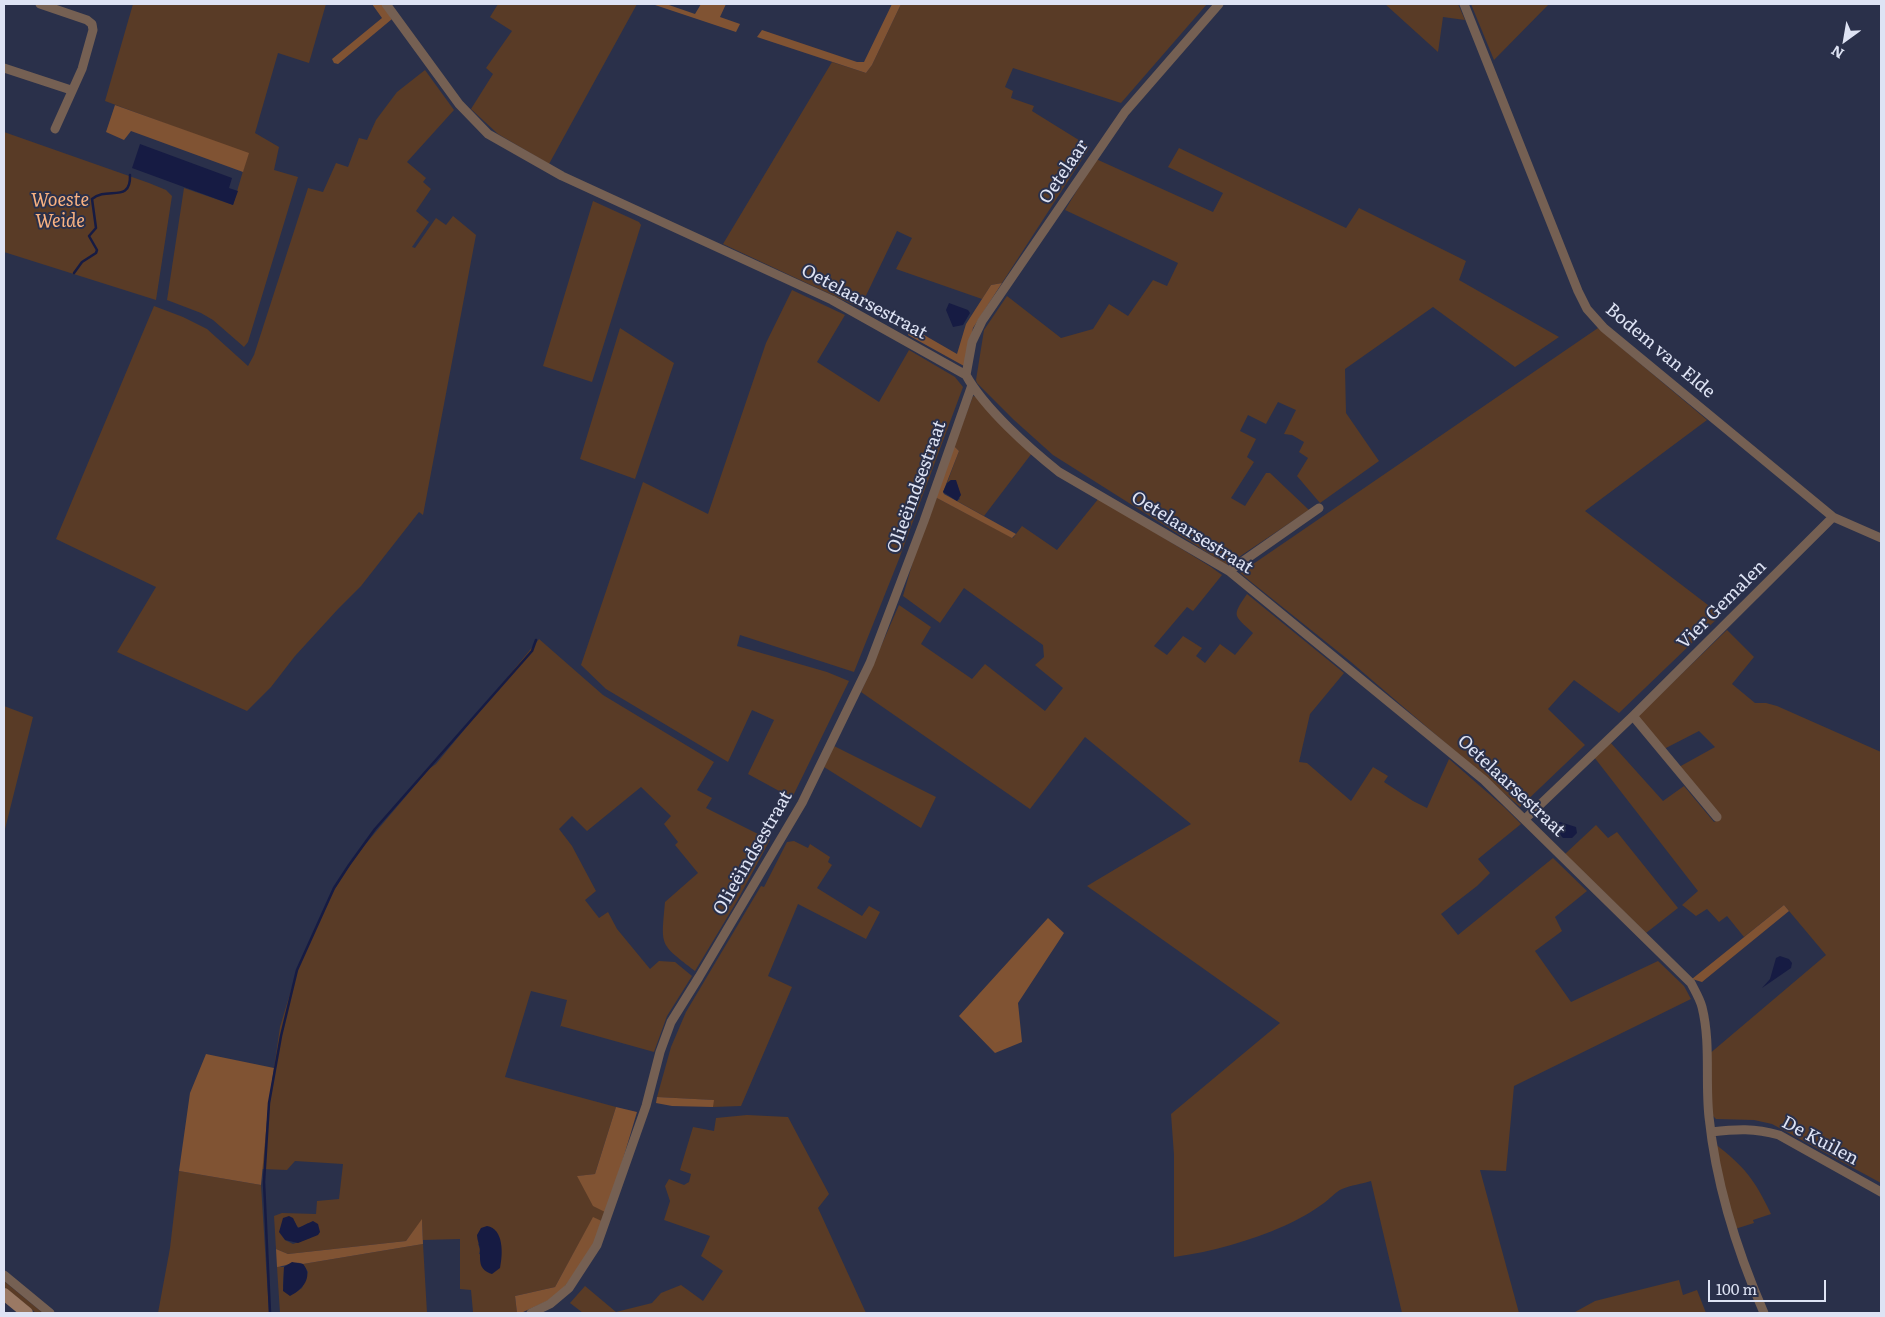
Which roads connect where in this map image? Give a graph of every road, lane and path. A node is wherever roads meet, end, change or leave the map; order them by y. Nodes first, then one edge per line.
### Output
1 (40, 4) edge
2 (386, 4) edge
3 (1219, 4) edge
4 (1464, 4) edge
5 (4, 68) edge
6 (71, 90) junction
7 (55, 130) dead end
8 (966, 375) junction
9 (972, 385) junction
10 (1319, 508) dead end
11 (1834, 517) junction
12 (1881, 538) edge
13 (1230, 571) junction
14 (1633, 716) junction
15 (1717, 817) dead end
16 (1525, 819) junction
17 (1712, 1132) junction
18 (1881, 1192) edge
19 (4, 1275) edge
20 (4, 1294) edge
21 (27, 1313) edge
22 (50, 1313) edge
23 (531, 1313) edge
24 (1764, 1313) edge

1 - 6 street
2 - 8 street, Oetelaarsestraat
3 - 8 street, Oetelaar
4 - 11 street, Bodem van Elde
5 - 6 street
6 - 7 street
8 - 9 street, Oetelaarsestraat
9 - 13 street, Oetelaarsestraat
9 - 23 street, Olieëindsestraat
10 - 13 street
11 - 12 street, Bodem van Elde
11 - 14 street, Vier Gemalen
13 - 16 street, Oetelaarsestraat
14 - 15 street
14 - 16 street, Vier Gemalen
16 - 17 street, Oetelaarsestraat
17 - 18 street, De Kuilen
17 - 24 street, Oetelaarsestraat
19 - 22 street
20 - 21 main road

